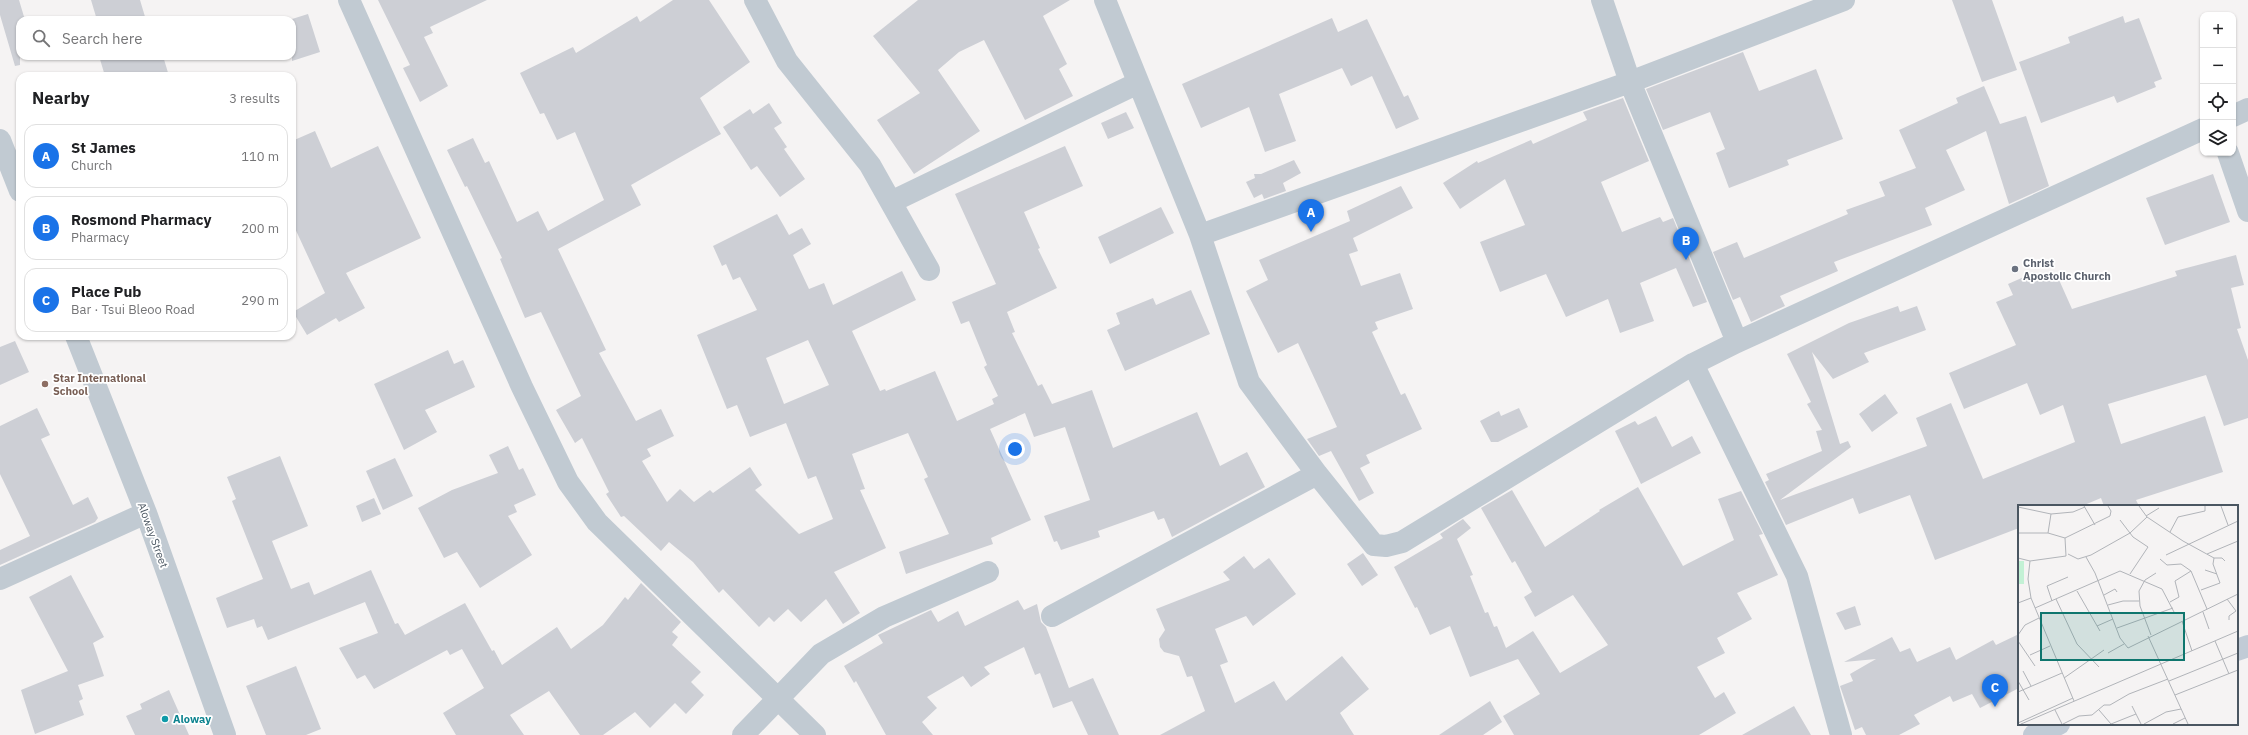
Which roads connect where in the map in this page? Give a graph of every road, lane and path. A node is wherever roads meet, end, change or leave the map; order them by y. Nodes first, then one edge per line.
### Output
1 (349, 0) edge
2 (755, 0) edge
3 (1105, 0) edge
4 (1602, 0) edge
5 (1844, 0) edge
6 (1630, 82) junction
7 (1138, 83) junction
8 (2248, 109) edge
9 (2236, 115) edge
10 (2200, 130) edge
11 (0, 140) edge
12 (2229, 156) edge
13 (16, 181) edge
14 (891, 202) junction
15 (2248, 211) edge
16 (1200, 235) junction
17 (929, 270) dead end
18 (78, 340) edge
19 (1737, 342) junction
20 (1694, 364) junction
21 (1317, 474) junction
22 (146, 513) junction
23 (988, 572) dead end
24 (0, 579) edge
25 (1052, 616) dead end
26 (2248, 646) edge
27 (2238, 650) edge
28 (779, 699) junction
29 (2057, 725) edge
30 (225, 735) edge
31 (743, 735) edge
32 (816, 735) edge
33 (1841, 735) edge
34 (2034, 735) edge

1 - 28 street
2 - 14 street
3 - 7 street
4 - 6 street
5 - 6 street
6 - 16 street
6 - 19 street
7 - 14 street
7 - 16 street
8 - 9 street
10 - 19 street
11 - 13 street
12 - 15 street
14 - 17 street
16 - 21 street
18 - 22 street, Aloway Street
19 - 20 street
20 - 21 street
20 - 33 street
21 - 25 street
22 - 24 street
22 - 30 street, Aloway Street
23 - 28 street
26 - 27 street
28 - 31 street
28 - 32 street
29 - 34 street

